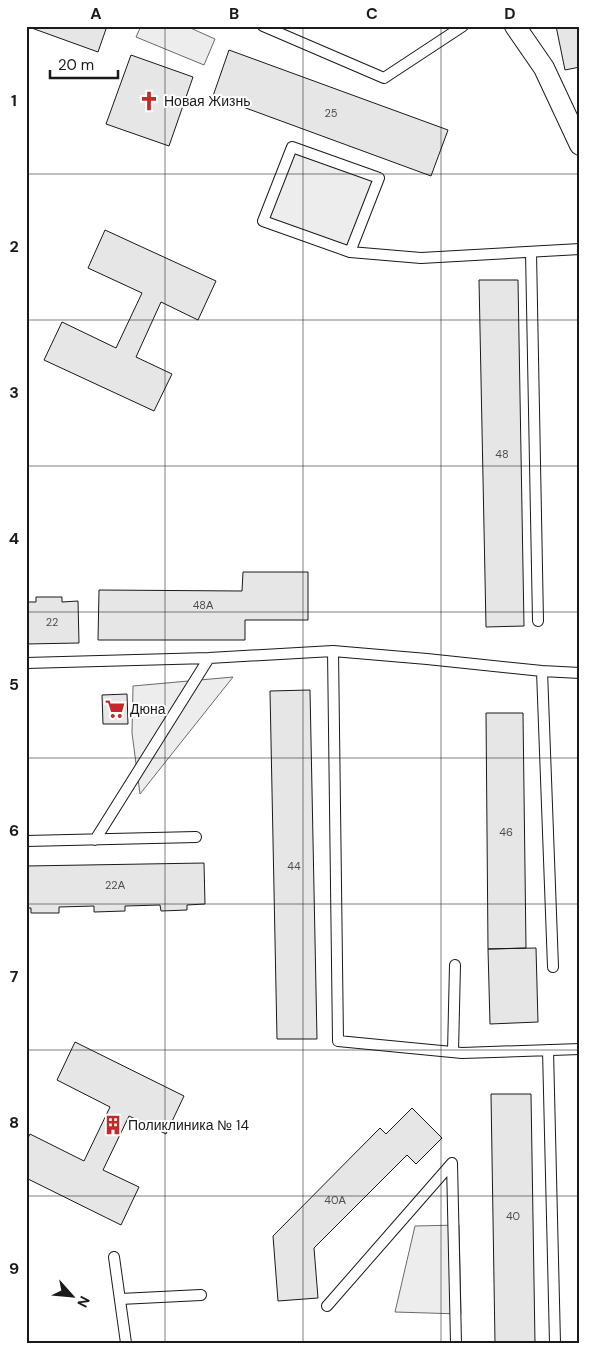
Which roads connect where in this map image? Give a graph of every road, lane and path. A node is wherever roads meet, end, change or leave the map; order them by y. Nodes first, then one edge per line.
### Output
1 (262, 26) edge
2 (463, 26) edge
3 (515, 26) edge
4 (580, 144) edge
5 (580, 249) edge
6 (350, 252) junction
7 (530, 252) junction
8 (538, 621) dead end
9 (333, 651) junction
10 (209, 658) junction
11 (26, 663) edge
12 (542, 671) junction
13 (580, 673) edge
14 (196, 837) dead end
15 (95, 840) junction
16 (26, 841) edge
17 (455, 965) dead end
18 (553, 967) dead end
19 (580, 1049) edge
20 (548, 1050) junction
21 (453, 1052) junction
22 (114, 1257) dead end
23 (201, 1295) dead end
24 (120, 1299) junction
25 (327, 1306) dead end
26 (126, 1343) edge
27 (456, 1343) edge
28 (554, 1343) edge

1 - 2 lane
3 - 4 street
5 - 7 lane
6 - 6 lane
6 - 7 lane
7 - 8 lane
9 - 10 lane
9 - 12 lane
9 - 21 lane
10 - 11 lane
10 - 15 lane
12 - 13 lane
12 - 18 lane
14 - 15 lane
15 - 16 lane
17 - 21 lane
19 - 20 lane
20 - 21 lane
20 - 28 lane
22 - 24 lane
23 - 24 lane
24 - 26 lane
25 - 27 lane

